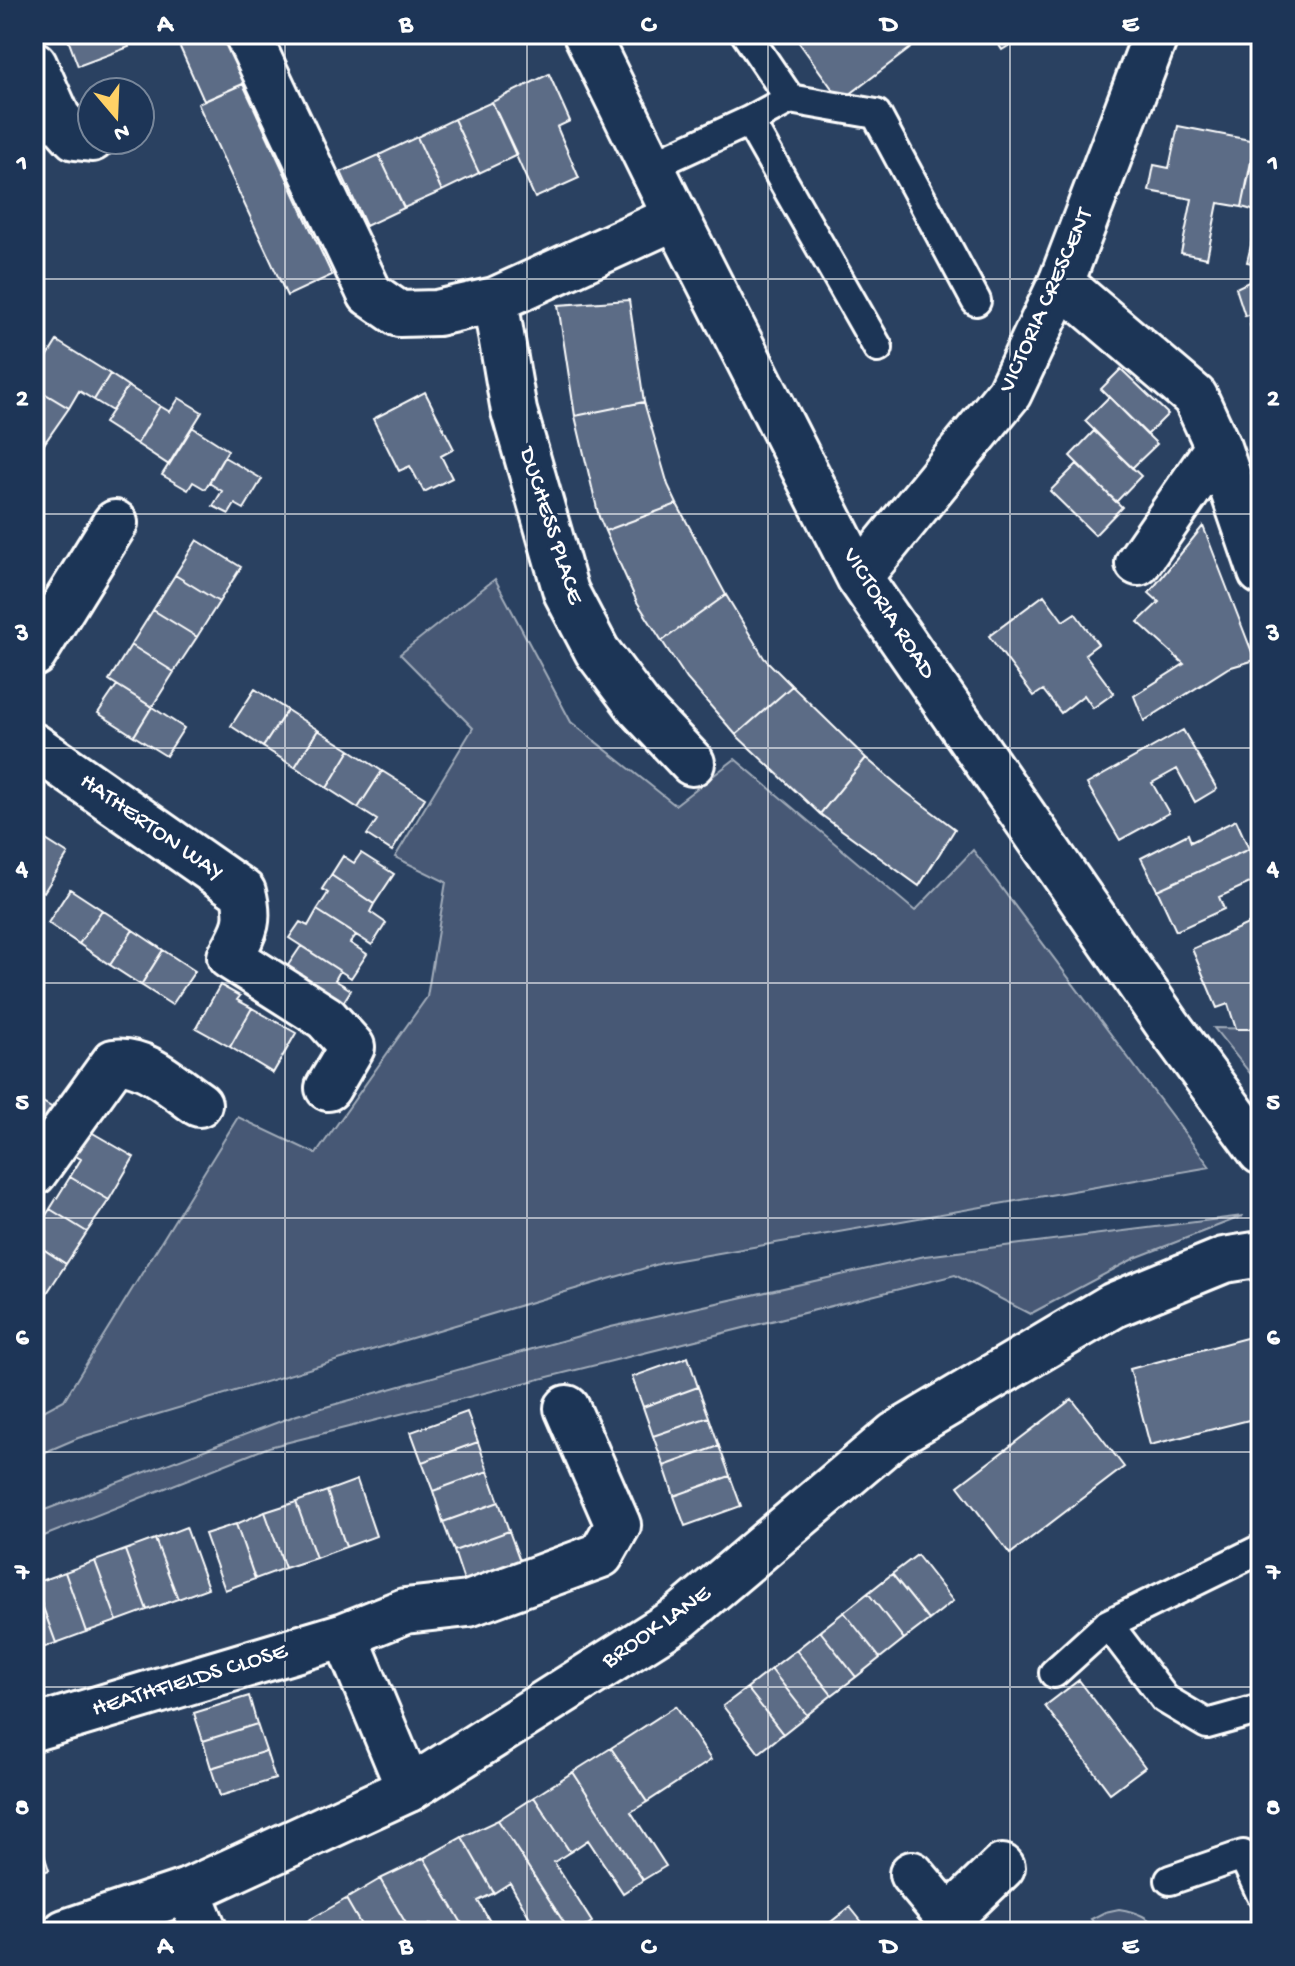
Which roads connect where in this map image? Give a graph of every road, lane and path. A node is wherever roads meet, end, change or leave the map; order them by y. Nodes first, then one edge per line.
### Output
1 (247, 34) edge
2 (586, 34) edge
3 (746, 34) edge
4 (1156, 34) edge
5 (34, 64) edge
6 (790, 99) junction
7 (749, 121) junction
8 (76, 137) edge
9 (651, 166) junction
10 (676, 217) junction
11 (1061, 283) junction
12 (495, 300) junction
13 (976, 301) dead end
14 (878, 348) dead end
15 (1218, 447) junction
16 (115, 523) dead end
17 (1138, 563) dead end
18 (1261, 572) edge
19 (859, 577) junction
20 (34, 654) edge
21 (34, 746) edge
22 (692, 763) dead end
23 (328, 1088) dead end
24 (199, 1104) dead end
25 (1261, 1152) edge
26 (34, 1173) edge
27 (1261, 1254) edge
28 (567, 1408) dead end
29 (1261, 1549) edge
30 (1108, 1624) junction
31 (345, 1635) junction
32 (1054, 1673) dead end
33 (1261, 1709) edge
34 (34, 1728) edge
35 (409, 1789) junction
36 (1002, 1867) dead end
37 (912, 1874) dead end
38 (1170, 1880) dead end
39 (188, 1891) junction
40 (1261, 1894) edge
41 (955, 1925) edge
42 (65, 1932) edge
43 (205, 1932) edge

1 - 12 street
2 - 9 street, VICTORIA ROAD
3 - 6 lane
4 - 11 street, VICTORIA CRESCENT
5 - 8 street
6 - 7 lane
6 - 13 lane
7 - 9 lane
7 - 14 lane
9 - 10 street, VICTORIA ROAD
10 - 12 street
10 - 19 street, VICTORIA ROAD
11 - 15 street
11 - 19 street, VICTORIA CRESCENT
12 - 22 street, DUCHESS PLACE
15 - 17 street
15 - 18 street
16 - 20 street
19 - 25 street, VICTORIA ROAD
21 - 23 street, HATHERTON WAY
24 - 26 street
27 - 35 street, BROOK LANE
28 - 31 street, HEATHFIELDS CLOSE
29 - 30 lane
30 - 32 lane
30 - 33 lane
31 - 34 street, HEATHFIELDS CLOSE
31 - 35 street
35 - 39 street, BROOK LANE
36 - 41 street
37 - 41 street
38 - 40 lane
39 - 42 street, BROOK LANE
39 - 43 street

